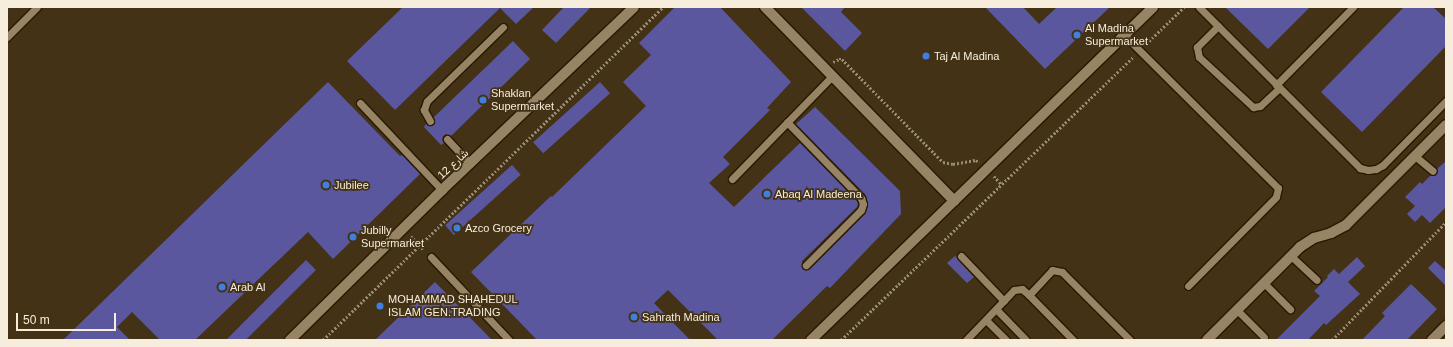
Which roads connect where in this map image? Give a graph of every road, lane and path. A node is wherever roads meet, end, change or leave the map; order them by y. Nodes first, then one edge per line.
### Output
1 (37, 7) edge
2 (634, 7) edge
3 (663, 7) edge
4 (765, 7) edge
5 (1153, 7) edge
6 (1184, 7) edge
7 (1199, 7) edge
8 (1353, 7) edge
9 (1218, 26) junction
10 (503, 27) dead end
11 (1124, 35) junction
12 (7, 36) edge
13 (1140, 50) junction
14 (828, 72) junction
15 (1278, 86) junction
16 (1446, 101) edge
17 (360, 103) dead end
18 (430, 121) dead end
19 (786, 122) junction
20 (1446, 125) edge
21 (447, 139) dead end
22 (1415, 156) junction
23 (470, 164) junction
24 (988, 169) junction
25 (1433, 171) dead end
26 (732, 179) dead end
27 (1002, 185) junction
28 (442, 190) junction
29 (954, 201) junction
30 (1446, 222) edge
31 (404, 228) junction
32 (419, 244) junction
33 (961, 256) dead end
34 (1291, 256) junction
35 (431, 257) joint
36 (806, 265) dead end
37 (1317, 280) dead end
38 (1264, 283) junction
39 (1188, 286) dead end
40 (1028, 295) junction
41 (1004, 301) junction
42 (996, 309) junction
43 (1290, 309) dead end
44 (1237, 310) junction
45 (986, 320) junction
46 (1446, 326) edge
47 (1264, 337) dead end
48 (971, 338) edge
49 (290, 340) edge
50 (322, 340) edge
51 (510, 340) edge
52 (812, 340) edge
53 (842, 340) edge
54 (1006, 340) edge
55 (1026, 340) edge
56 (1073, 340) edge
57 (1130, 340) edge
58 (1207, 340) edge
59 (1332, 340) edge
60 (1432, 340) edge

1 - 12 lane
2 - 23 street, شارع 12
3 - 32 path
4 - 14 street
5 - 11 street
6 - 13 path
7 - 9 lane
8 - 15 lane
9 - 15 lane
9 - 15 lane
10 - 18 lane
11 - 13 lane
11 - 24 street
13 - 27 path
13 - 39 lane
14 - 19 lane
14 - 24 path
14 - 29 street
15 - 16 lane
17 - 28 lane
19 - 26 lane
19 - 36 lane
20 - 22 street
21 - 23 lane
22 - 25 lane
22 - 34 street
23 - 28 street, شارع 12
24 - 27 path
24 - 29 street
27 - 53 path
28 - 31 street, شارع 12
29 - 52 street
30 - 59 path
31 - 32 path
31 - 49 street, شارع 12
32 - 35 path
32 - 50 path
33 - 41 lane
34 - 37 lane
34 - 38 street
35 - 51 lane
38 - 43 lane
38 - 44 street
40 - 41 lane
40 - 56 lane
40 - 57 lane
41 - 42 lane
42 - 45 lane
42 - 55 lane
44 - 47 lane
44 - 58 street
45 - 48 lane
45 - 54 lane
46 - 60 street

